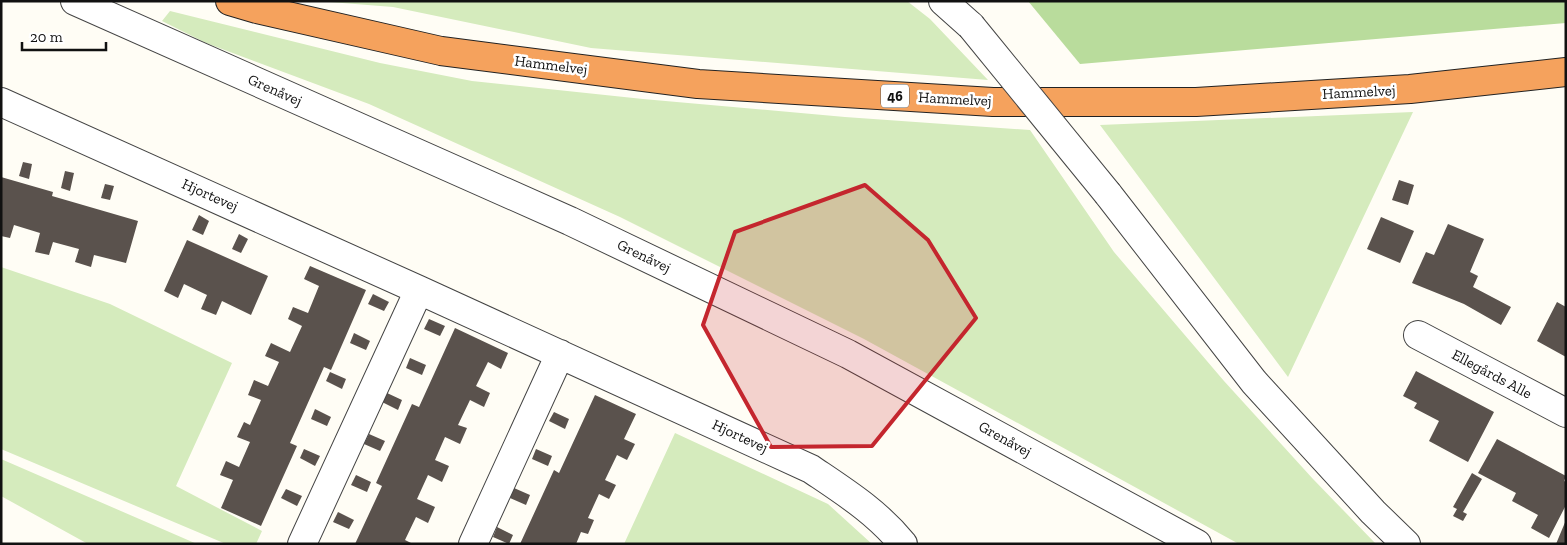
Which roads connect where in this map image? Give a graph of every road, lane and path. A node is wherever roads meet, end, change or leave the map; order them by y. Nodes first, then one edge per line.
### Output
1 (75, 1) edge
2 (230, 1) edge
3 (943, 1) edge
4 (1566, 72) edge
5 (1, 102) edge
6 (419, 290) junction
7 (1418, 335) dead end
8 (560, 354) junction
9 (1566, 413) edge
10 (302, 544) edge
11 (473, 544) edge
12 (903, 544) edge
13 (1197, 544) edge
14 (1406, 544) edge

1 - 13 street, Grenåvej
2 - 4 highway, Hammelvej / 46
3 - 14 street, bridge
5 - 6 street, Hjortevej
6 - 8 street, Hjortevej
6 - 10 street
7 - 9 street, Ellegårds Alle
8 - 11 street
8 - 12 street, Hjortevej

